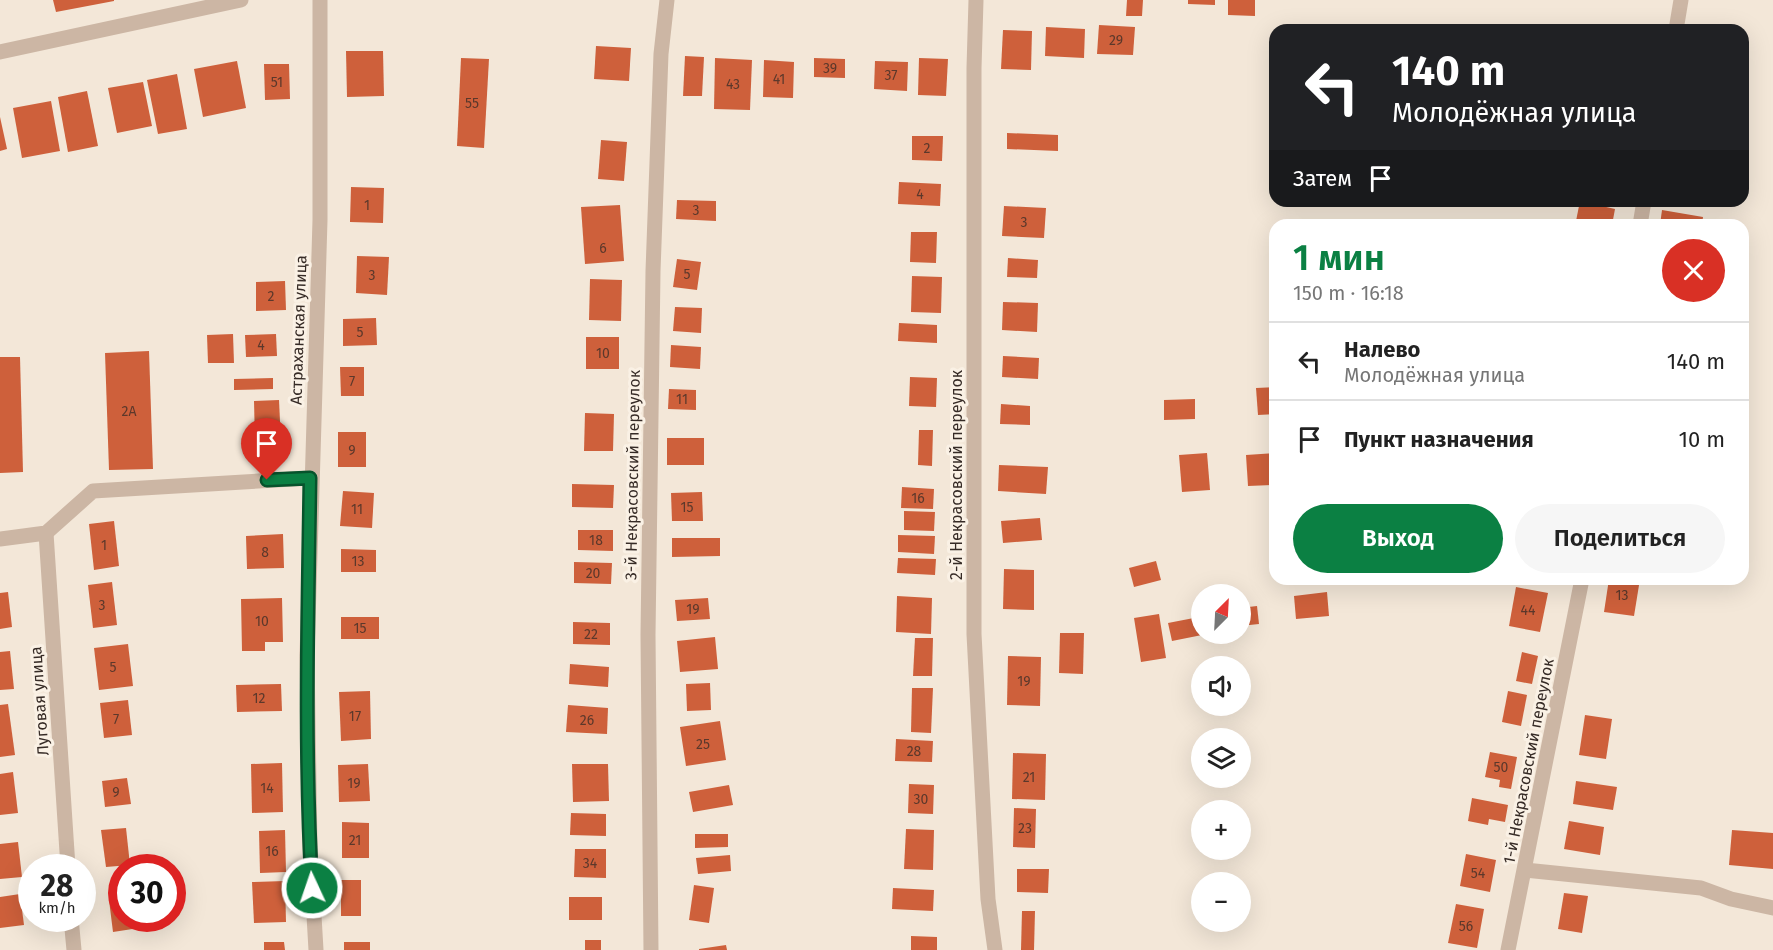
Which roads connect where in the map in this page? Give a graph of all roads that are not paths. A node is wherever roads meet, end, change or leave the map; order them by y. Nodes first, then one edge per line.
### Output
1 (241, 0) edge
2 (320, 0) edge
3 (667, 0) edge
4 (976, 0) edge
5 (1681, 0) edge
6 (1677, 24) edge
7 (0, 52) edge
8 (310, 478) junction
9 (46, 534) junction
10 (0, 539) edge
11 (1581, 585) edge
12 (67, 854) edge
13 (1525, 870) junction
14 (1773, 908) edge
15 (72, 932) edge
16 (74, 950) edge
17 (316, 950) edge
18 (651, 950) edge
19 (995, 950) edge
20 (1508, 950) edge

1 - 7 street
2 - 8 street, Астраханская улица
3 - 18 street, 3-й Некрасовский переулок
4 - 19 street, 2-й Некрасовский переулок
5 - 6 street
8 - 9 street
8 - 17 street, Астраханская улица
9 - 10 street
9 - 12 street, Луговая улица
11 - 13 street, 1-й Некрасовский переулок
13 - 14 street
13 - 20 street, 1-й Некрасовский переулок
15 - 16 street

